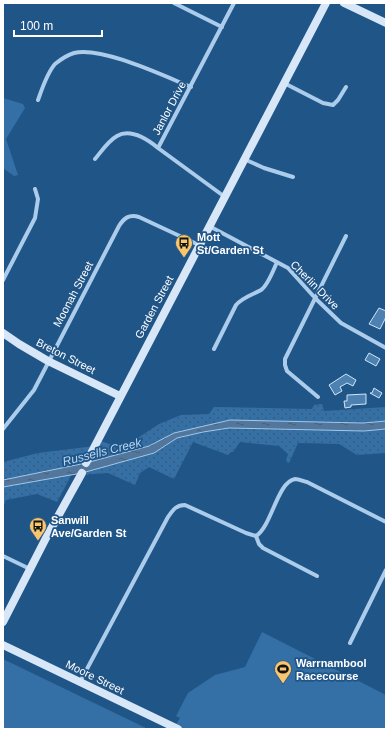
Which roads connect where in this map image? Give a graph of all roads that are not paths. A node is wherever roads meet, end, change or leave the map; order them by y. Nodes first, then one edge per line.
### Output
1 (174, 3) edge
2 (234, 3) edge
3 (326, 3) edge
4 (344, 3) edge
5 (386, 23) edge
6 (222, 27) junction
7 (283, 83) junction
8 (191, 87) junction
9 (346, 87) dead end
10 (38, 100) dead end
11 (158, 148) junction
12 (244, 158) junction
13 (95, 159) dead end
14 (293, 177) dead end
15 (35, 189) dead end
16 (225, 197) junction
17 (209, 226) junction
18 (346, 236) dead end
19 (199, 245) junction
20 (277, 262) junction
21 (3, 280) edge
22 (316, 299) junction
23 (3, 333) edge
24 (386, 348) edge
25 (214, 349) dead end
26 (48, 362) junction
27 (120, 396) junction
28 (318, 397) dead end
29 (3, 429) edge
30 (386, 522) edge
31 (256, 536) junction
32 (3, 556) edge
33 (30, 569) junction
34 (386, 570) edge
35 (317, 576) dead end
36 (3, 622) edge
37 (350, 643) dead end
38 (3, 645) edge
39 (79, 682) junction
40 (178, 729) edge

1 - 6 street
2 - 6 street, Janlor Drive
3 - 7 street, Garden Street
4 - 5 street
6 - 8 street, Janlor Drive
7 - 9 street
7 - 12 street, Garden Street
8 - 10 street
8 - 11 street, Janlor Drive
11 - 13 street
11 - 16 street, Janlor Drive
12 - 14 street
12 - 16 street, Garden Street
15 - 21 street
16 - 17 street, Garden Street
17 - 19 street, Garden Street
17 - 20 street, Cherlin Drive
18 - 22 street
19 - 26 street, Moonah Street
19 - 27 street, Garden Street
20 - 22 street, Cherlin Drive
20 - 25 street
22 - 24 street, Cherlin Drive
22 - 28 street
23 - 26 street, Breton Street
26 - 27 street, Breton Street
26 - 29 street, Moonah Street
27 - 33 street, Garden Street
30 - 31 street
31 - 35 street
31 - 39 street
32 - 33 street
33 - 36 street, Garden Street
34 - 37 street
38 - 39 street, Moore Street
39 - 40 street, Moore Street

